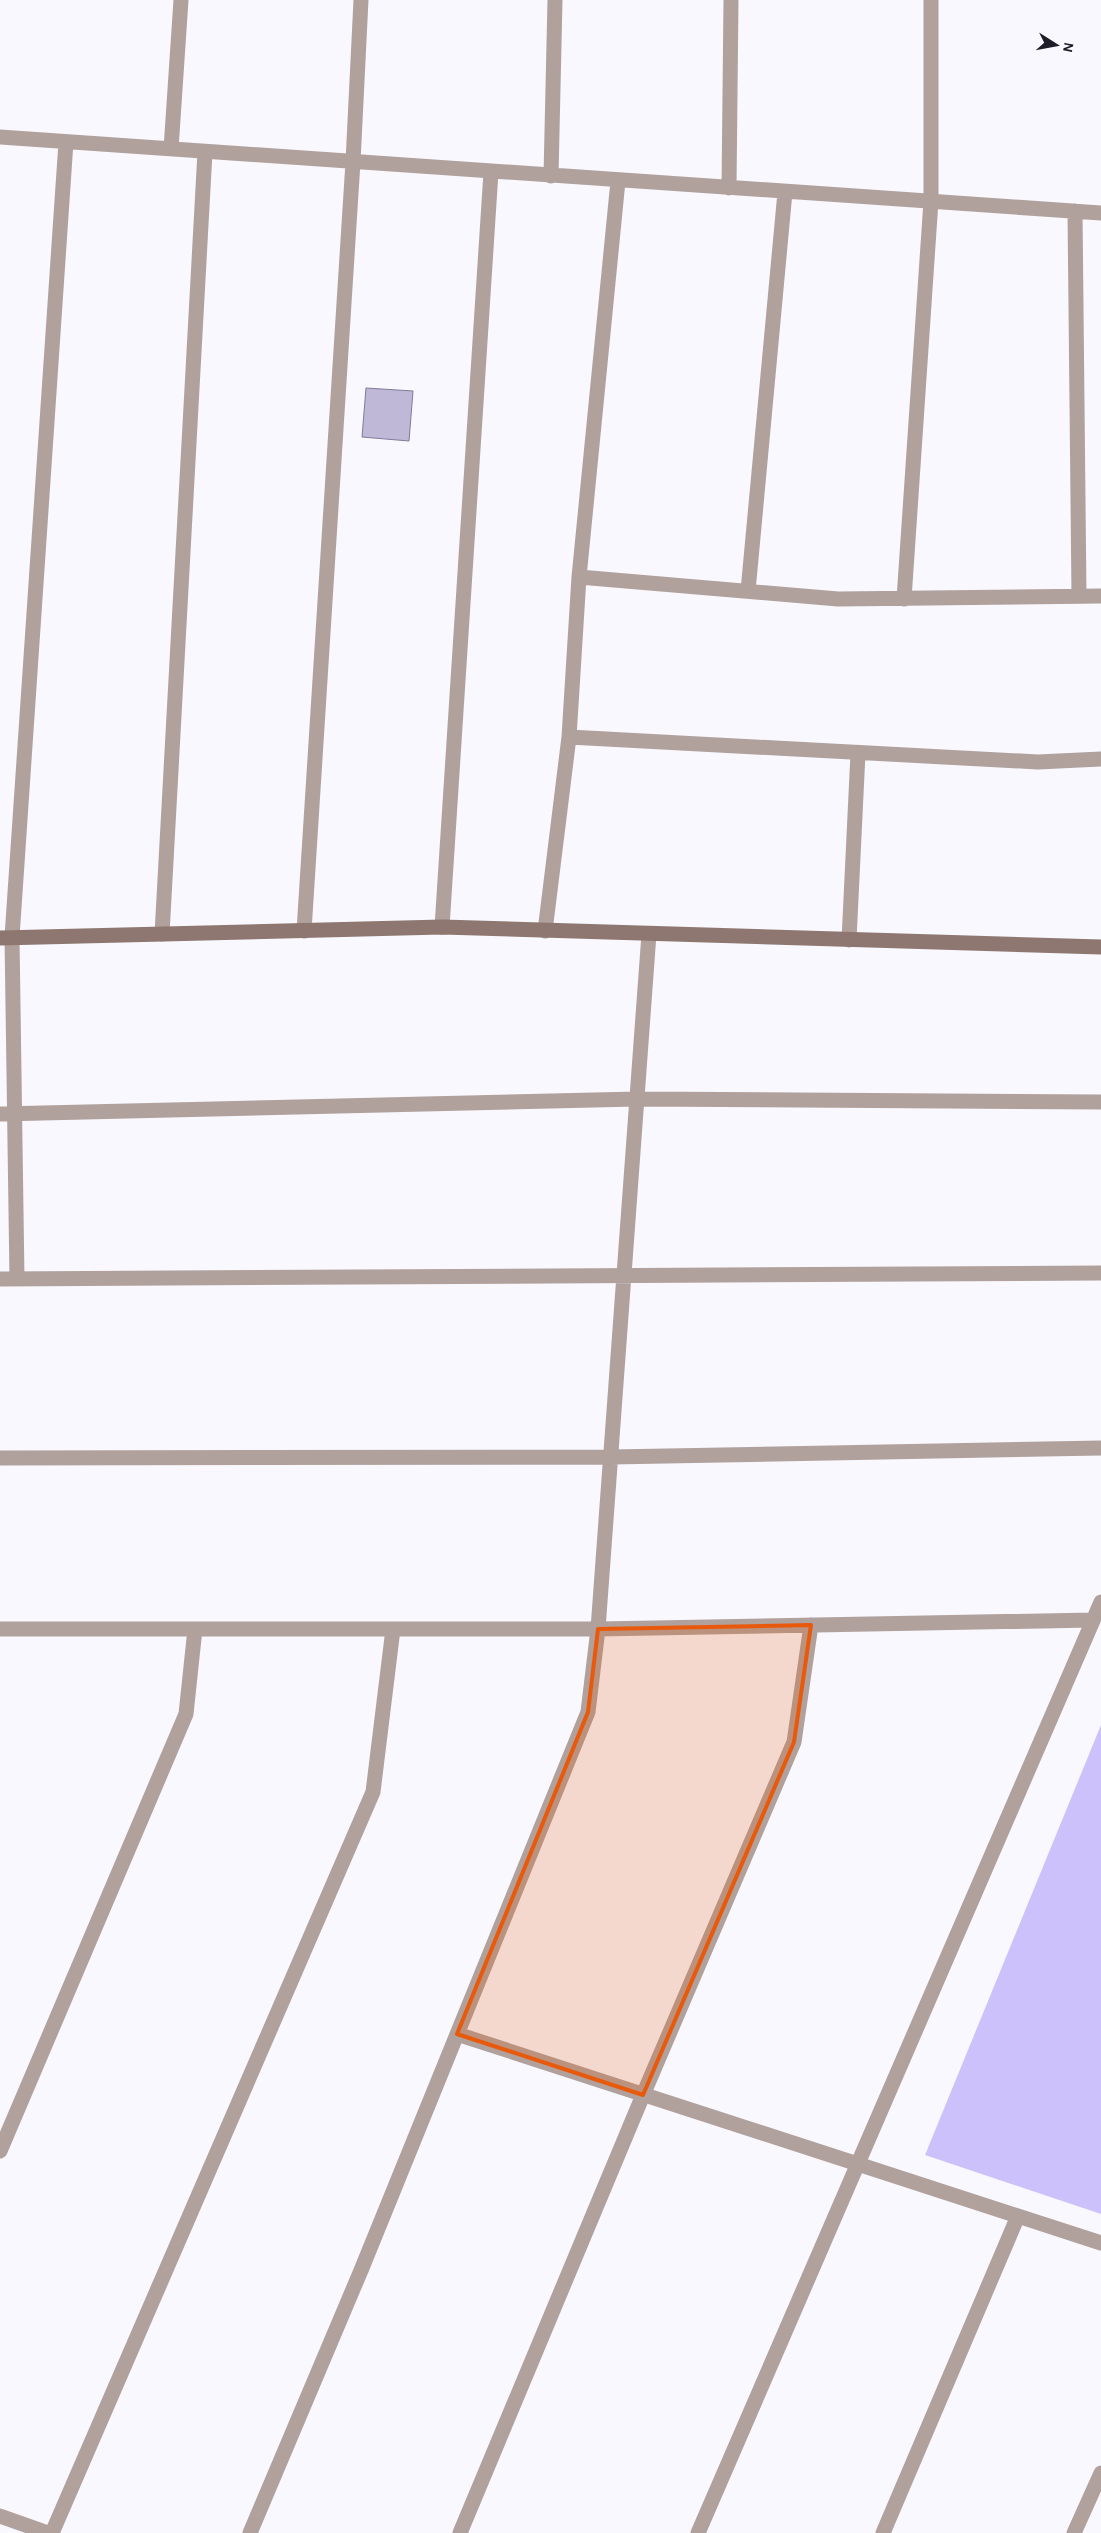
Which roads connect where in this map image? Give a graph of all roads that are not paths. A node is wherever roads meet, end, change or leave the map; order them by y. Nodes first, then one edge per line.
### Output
1 (181, 0) edge
2 (361, 0) edge
3 (555, 0) edge
4 (731, 0) edge
5 (931, 0) edge
6 (0, 137) edge
7 (66, 142) junction
8 (172, 149) junction
9 (205, 152) junction
10 (353, 162) junction
11 (491, 172) junction
12 (551, 176) junction
13 (618, 181) junction
14 (729, 188) junction
15 (785, 192) junction
16 (931, 201) junction
17 (1075, 211) junction
18 (1101, 212) edge
19 (579, 577) junction
20 (748, 591) junction
21 (1079, 596) junction
22 (1101, 596) edge
23 (904, 599) junction
24 (569, 738) junction
25 (858, 753) junction
26 (1101, 759) edge
27 (442, 927) junction
28 (304, 931) junction
29 (545, 931) junction
30 (162, 934) junction
31 (649, 934) junction
32 (6, 938) edge
33 (849, 940) junction
34 (1101, 947) edge
35 (637, 1099) junction
36 (1101, 1102) edge
37 (7, 1114) edge
38 (1101, 1273) edge
39 (624, 1277) junction
40 (0, 1279) edge
41 (17, 1279) junction
42 (1101, 1448) edge
43 (611, 1457) junction
44 (0, 1458) edge
45 (1101, 1602) edge
46 (1093, 1620) junction
47 (811, 1625) junction
48 (393, 1628) junction
49 (0, 1629) edge
50 (194, 1629) junction
51 (598, 1629) junction
52 (457, 2034) junction
53 (643, 2094) junction
54 (0, 2151) edge
55 (857, 2164) junction
56 (1018, 2216) junction
57 (1101, 2244) edge
58 (1101, 2473) edge
59 (0, 2516) edge
60 (48, 2533) edge
61 (52, 2533) edge
62 (250, 2533) edge
63 (460, 2533) edge
64 (698, 2533) edge
65 (882, 2533) edge
66 (1074, 2533) edge

1 - 8 street
2 - 10 street
3 - 12 street
4 - 14 street
5 - 16 street
6 - 7 street
7 - 8 street
7 - 32 street
8 - 9 street
9 - 10 street
9 - 30 street
10 - 11 street
10 - 28 street
11 - 12 street
11 - 27 street
12 - 13 street
13 - 14 street
13 - 19 street
14 - 15 street
15 - 16 street
15 - 20 street
16 - 17 street
16 - 23 street
17 - 18 street
17 - 21 street
19 - 20 street
19 - 24 street
20 - 23 street
21 - 22 street
21 - 23 street
24 - 25 street
24 - 29 street
25 - 26 street
25 - 33 street
27 - 28 street
27 - 29 street
28 - 30 street
29 - 31 street
30 - 32 street
31 - 33 street
31 - 35 street
32 - 37 street
33 - 34 street
35 - 36 street
35 - 37 street
35 - 39 street
37 - 41 street
38 - 39 street
39 - 41 street
39 - 43 street
40 - 41 street
42 - 43 street
43 - 44 street
43 - 51 street
45 - 46 street
46 - 47 street
46 - 55 street
47 - 51 street
47 - 53 street
48 - 50 street
48 - 51 street
48 - 61 street
49 - 50 street
50 - 54 street
51 - 52 street
52 - 53 street
52 - 62 street
53 - 55 street
53 - 63 street
55 - 56 street
55 - 64 street
56 - 57 street
56 - 65 street
58 - 66 street
59 - 60 street

